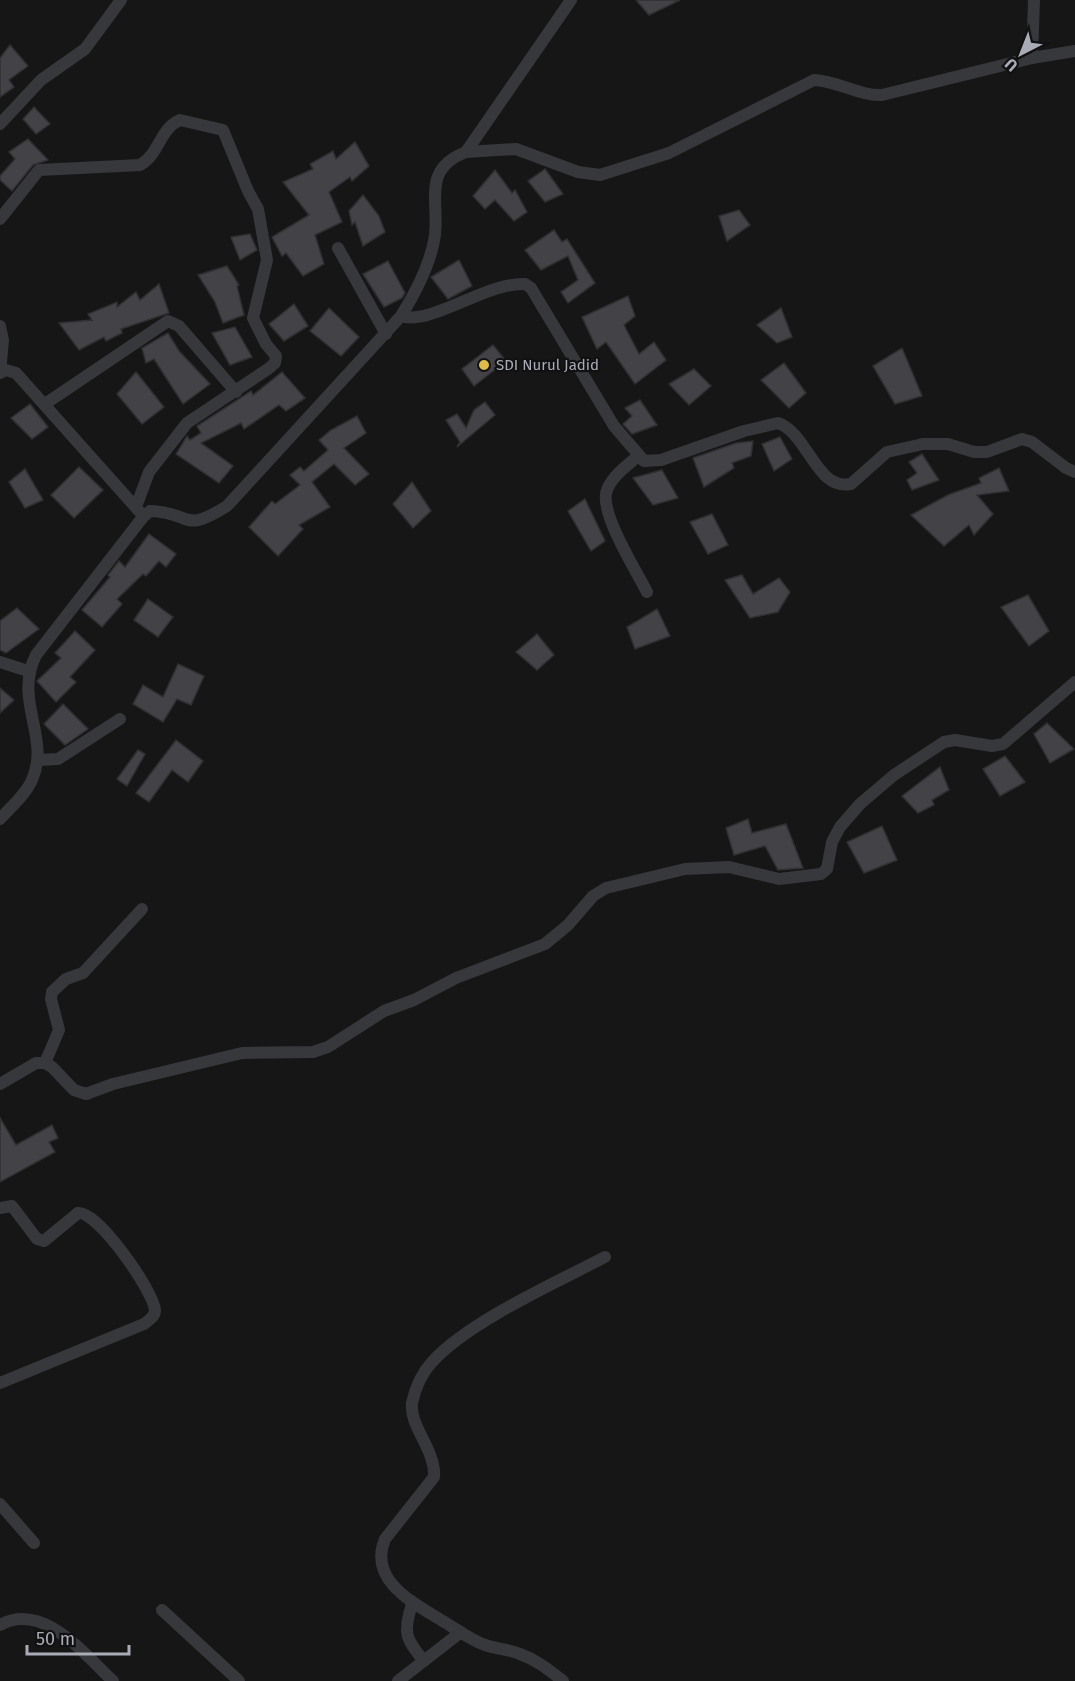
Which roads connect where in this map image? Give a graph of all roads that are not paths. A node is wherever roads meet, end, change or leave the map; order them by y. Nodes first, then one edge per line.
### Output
1 (122, 0) edge
2 (571, 0) edge
3 (1034, 0) edge
4 (1075, 51) edge
5 (1032, 58) junction
6 (0, 124) edge
7 (466, 152) junction
8 (0, 219) edge
9 (338, 248) dead end
10 (401, 316) junction
11 (0, 326) edge
12 (386, 334) junction
13 (0, 373) edge
14 (236, 393) junction
15 (45, 404) junction
16 (638, 456) junction
17 (1075, 472) edge
18 (140, 512) junction
19 (647, 592) dead end
20 (0, 662) edge
21 (28, 671) junction
22 (1075, 682) edge
23 (120, 719) dead end
24 (39, 760) junction
25 (0, 819) edge
26 (142, 909) dead end
27 (45, 1063) junction
28 (0, 1084) edge
29 (0, 1208) edge
30 (604, 1257) dead end
31 (0, 1383) edge
32 (0, 1504) edge
33 (34, 1542) dead end
34 (412, 1604) junction
35 (162, 1610) dead end
36 (0, 1625) edge
37 (461, 1632) junction
38 (424, 1661) junction
39 (113, 1681) edge
40 (239, 1681) edge
41 (399, 1681) edge
42 (563, 1681) edge

1 - 6 street
2 - 7 street
3 - 5 street
4 - 5 street
5 - 7 street
7 - 10 street
8 - 14 street
9 - 12 street
10 - 12 street
10 - 16 street
11 - 13 street
12 - 18 street
13 - 15 street
14 - 15 street
14 - 18 street
15 - 18 street
16 - 17 street
16 - 19 street
18 - 21 street
20 - 21 street
21 - 24 street
22 - 27 street
23 - 24 street
24 - 25 street
26 - 27 street
27 - 28 street
29 - 31 street
30 - 34 street
32 - 33 street
34 - 37 street
34 - 38 street
35 - 40 street
36 - 39 street
37 - 38 street
37 - 42 street
38 - 41 street

